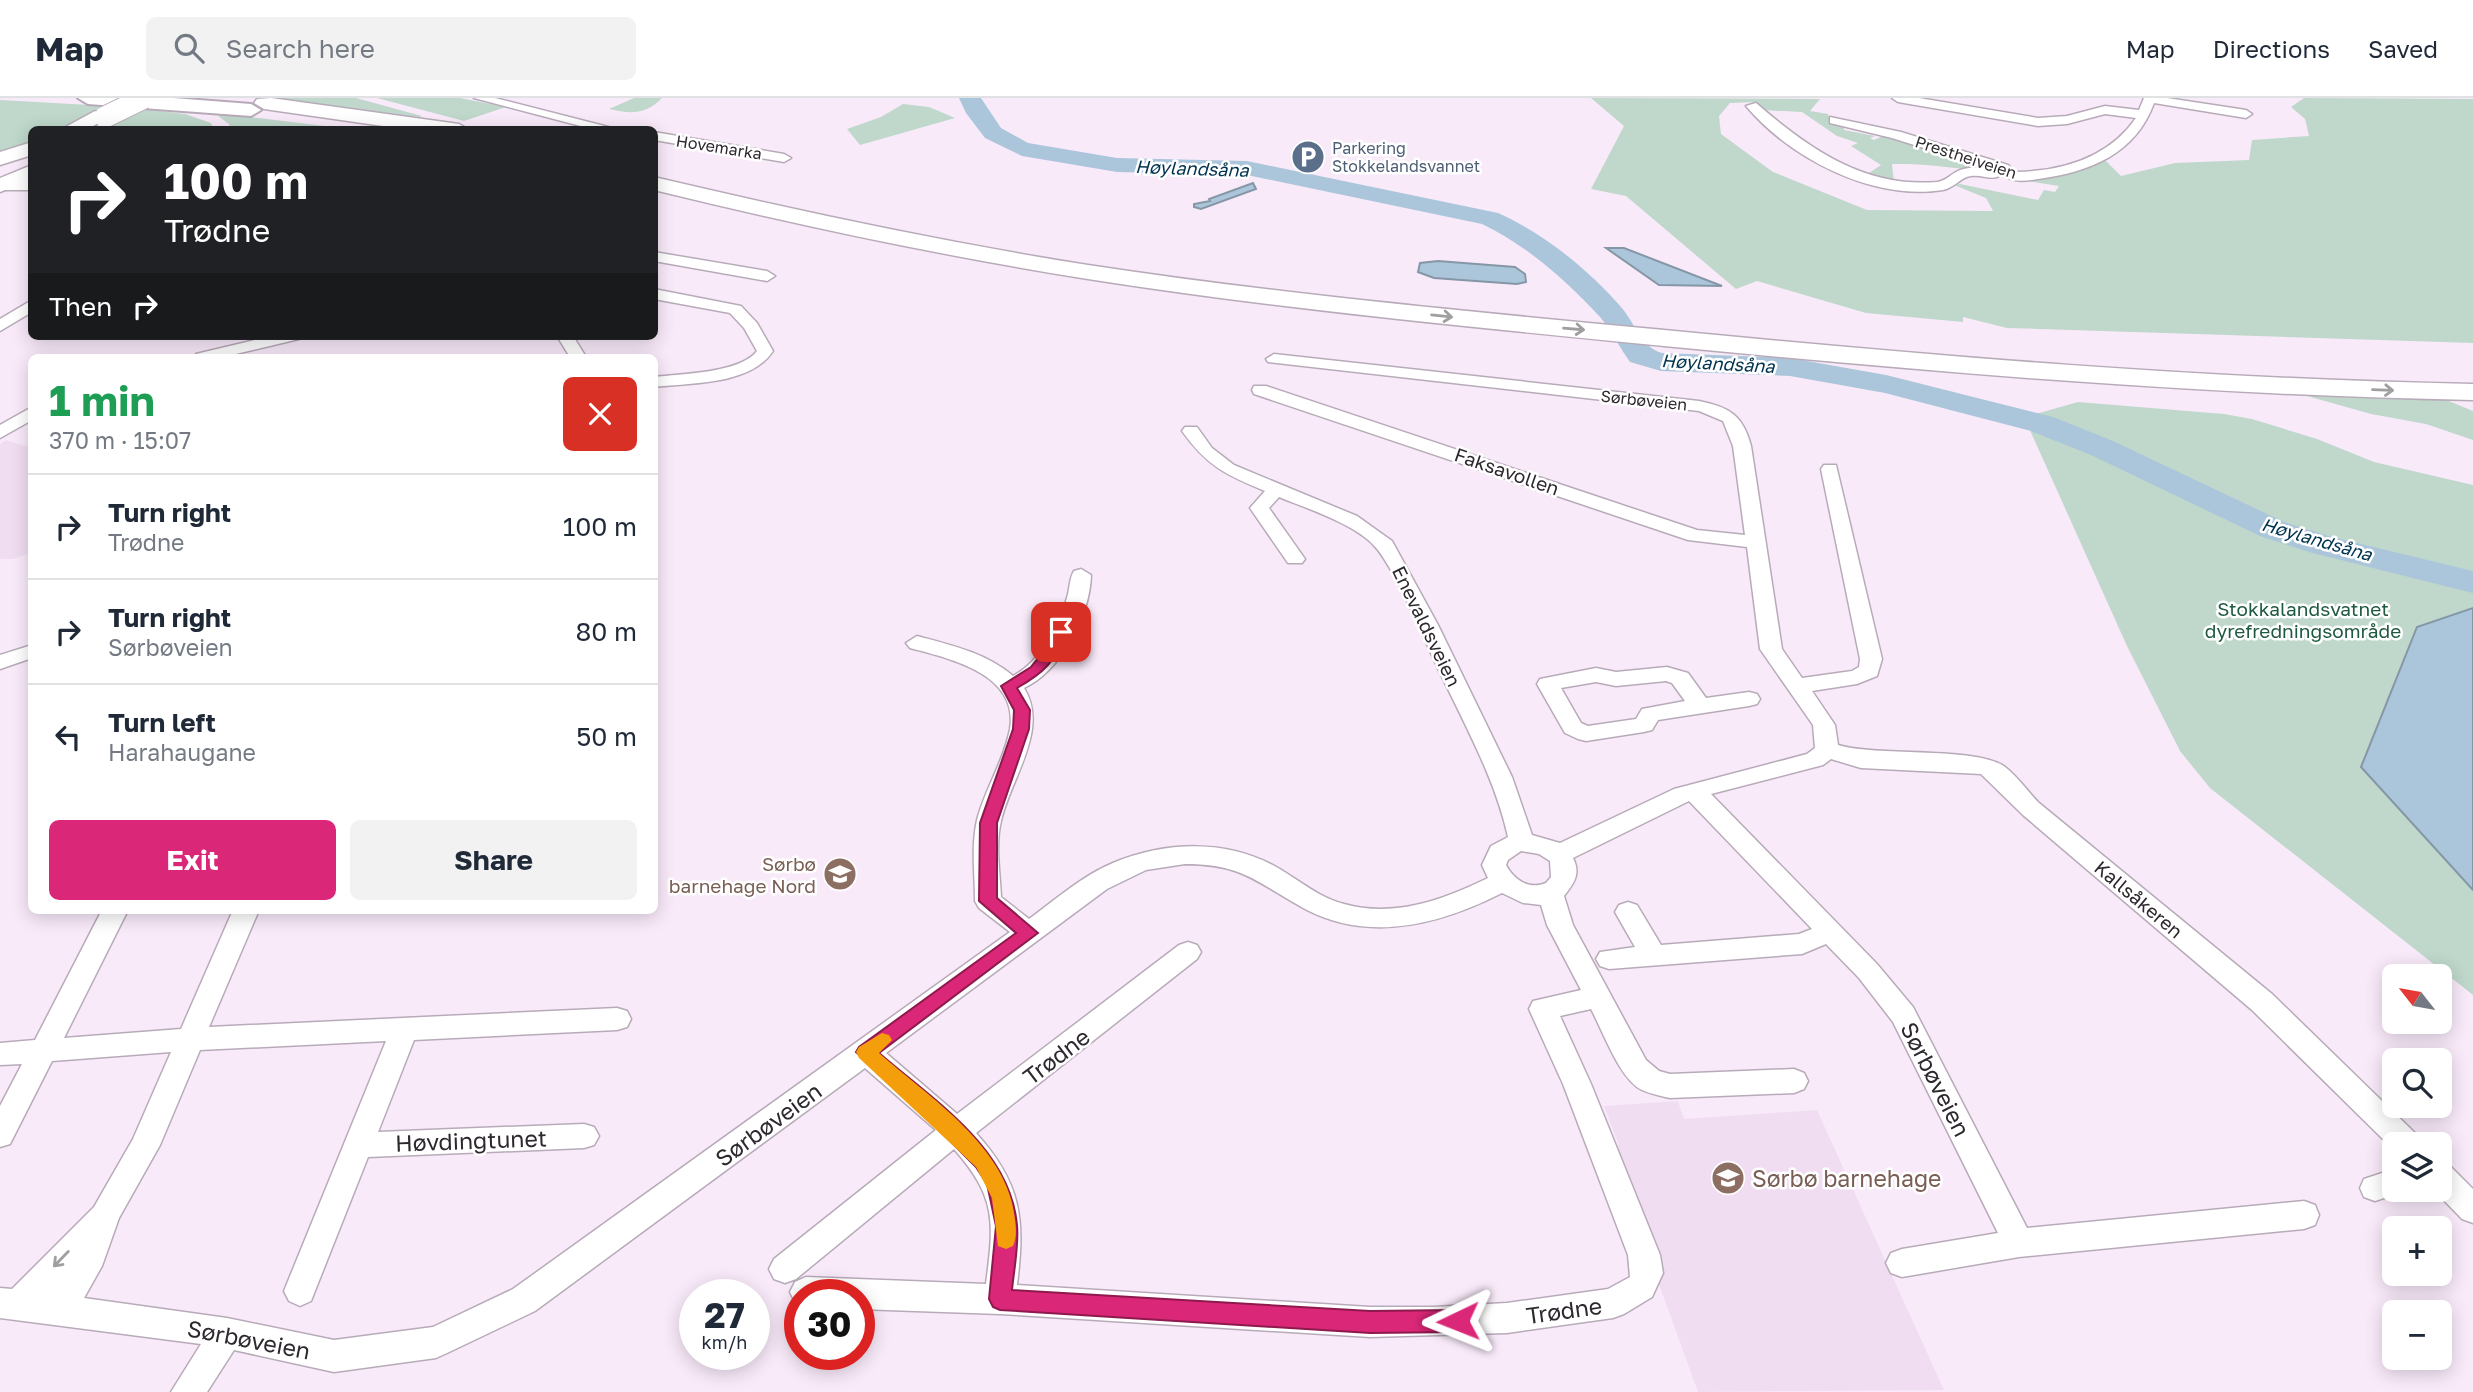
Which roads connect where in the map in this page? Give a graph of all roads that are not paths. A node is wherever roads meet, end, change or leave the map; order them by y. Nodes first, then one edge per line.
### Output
1 (131, 98) edge
2 (144, 98) edge
3 (213, 98) edge
4 (366, 98) edge
5 (480, 98) edge
6 (1898, 98) edge
7 (2150, 98) edge
8 (257, 106) junction
9 (1752, 106) dead end
10 (2246, 114) dead end
11 (2146, 115) junction
12 (89, 117) edge
13 (1834, 120) dead end
14 (220, 126) edge
15 (376, 126) edge
16 (448, 126) edge
17 (460, 126) edge
18 (597, 126) edge
19 (658, 137) edge
20 (784, 158) dead end
21 (0, 159) edge
22 (28, 164) edge
23 (28, 166) edge
24 (658, 172) edge
25 (2012, 176) junction
26 (658, 184) edge
27 (3, 186) edge
28 (658, 257) edge
29 (1073, 263) junction
30 (767, 276) dead end
31 (658, 295) edge
32 (28, 308) edge
33 (0, 326) edge
34 (1743, 336) junction
35 (276, 340) edge
36 (215, 354) edge
37 (1274, 359) dead end
38 (2473, 373) edge
39 (658, 381) edge
40 (1260, 390) dead end
41 (2473, 392) edge
42 (28, 415) edge
43 (1191, 431) dead end
44 (0, 433) edge
45 (1830, 469) dead end
46 (1275, 491) junction
47 (1756, 542) junction
48 (1295, 559) dead end
49 (1081, 575) dead end
50 (917, 643) dead end
51 (28, 652) edge
52 (0, 663) edge
53 (1008, 686) junction
54 (1797, 686) junction
55 (1749, 699) dead end
56 (1700, 706) junction
57 (1827, 750) junction
58 (1694, 791) junction
59 (1521, 842) junction
60 (1558, 854) junction
61 (1502, 882) junction
62 (1550, 893) junction
63 (1628, 912) dead end
64 (113, 914) edge
65 (244, 914) edge
66 (1029, 933) junction
67 (1828, 933) junction
68 (1188, 952) dead end
69 (1654, 956) junction
70 (1609, 960) dead end
71 (1599, 997) junction
72 (617, 1019) dead end
73 (404, 1030) junction
74 (192, 1039) junction
75 (44, 1049) junction
76 (866, 1052) junction
77 (0, 1054) edge
78 (1794, 1081) dead end
79 (2395, 1132) edge
80 (956, 1133) junction
81 (0, 1135) edge
82 (584, 1136) dead end
83 (358, 1145) junction
84 (2452, 1189) edge
85 (2473, 1209) edge
86 (106, 1213) junction
87 (2304, 1215) dead end
88 (2019, 1242) junction
89 (1902, 1263) dead end
90 (785, 1269) dead end
91 (300, 1291) dead end
92 (875, 1294) edge
93 (1000, 1299) junction
94 (8, 1305) edge
95 (60, 1310) junction
96 (227, 1333) junction
97 (188, 1392) edge

1 - 12 main road, bridge
2 - 12 main road, bridge
3 - 8 highway
4 - 17 highway
5 - 18 street
6 - 11 street
7 - 10 street, Prestheiveien
7 - 11 street, Prestheiveien
8 - 12 highway
8 - 15 highway
8 - 16 highway
9 - 25 street
11 - 25 street, Prestheiveien
12 - 14 highway
13 - 25 street, Prestheiveien
19 - 20 street, Hovemarka
21 - 22 main road
23 - 27 highway
24 - 29 highway
26 - 29 highway
28 - 30 street
29 - 34 highway
31 - 39 street
32 - 33 street
34 - 38 highway
34 -> 41 highway
35 - 36 street
37 - 47 street, Sørbøveien
40 - 47 street, Faksavollen
42 - 44 street
43 - 46 street, Enevaldsveien
45 - 54 street
46 - 48 street
46 - 59 street, Enevaldsveien
47 - 54 street, Sørbøveien
49 - 53 street
50 - 53 street
51 - 52 street
53 - 66 street
54 - 57 street, Sørbøveien
55 - 56 street
56 - 56 street
57 - 58 street
57 - 79 street, Kallsåkeren
58 - 60 street
58 - 67 street, Sørbøveien
59 - 60 street
59 - 61 street
60 - 62 street
61 - 62 street
61 - 66 street, Sørbøveien
62 - 71 street
63 - 69 street
64 - 75 street
65 - 74 street
66 - 76 street, Sørbøveien
67 - 69 street
67 - 88 street, Sørbøveien
68 - 80 street, Trødne
69 - 70 street
71 - 78 street
71 - 93 street, Trødne
72 - 73 street
73 - 74 street
73 - 83 street, Høvdingtunet
74 - 75 street
74 - 86 street
75 - 77 street
75 - 81 street
76 - 80 street
76 - 96 street, Sørbøveien
80 - 90 street, Trødne
80 - 93 street
82 - 83 street, Høvdingtunet
83 - 91 street, Høvdingtunet
84 - 85 street
86 -> 94 street
86 - 95 street
87 - 88 street
88 - 89 street
92 - 93 street, Trødne
94 - 95 street, Sørbøveien
95 - 96 street, Sørbøveien
96 - 97 street

